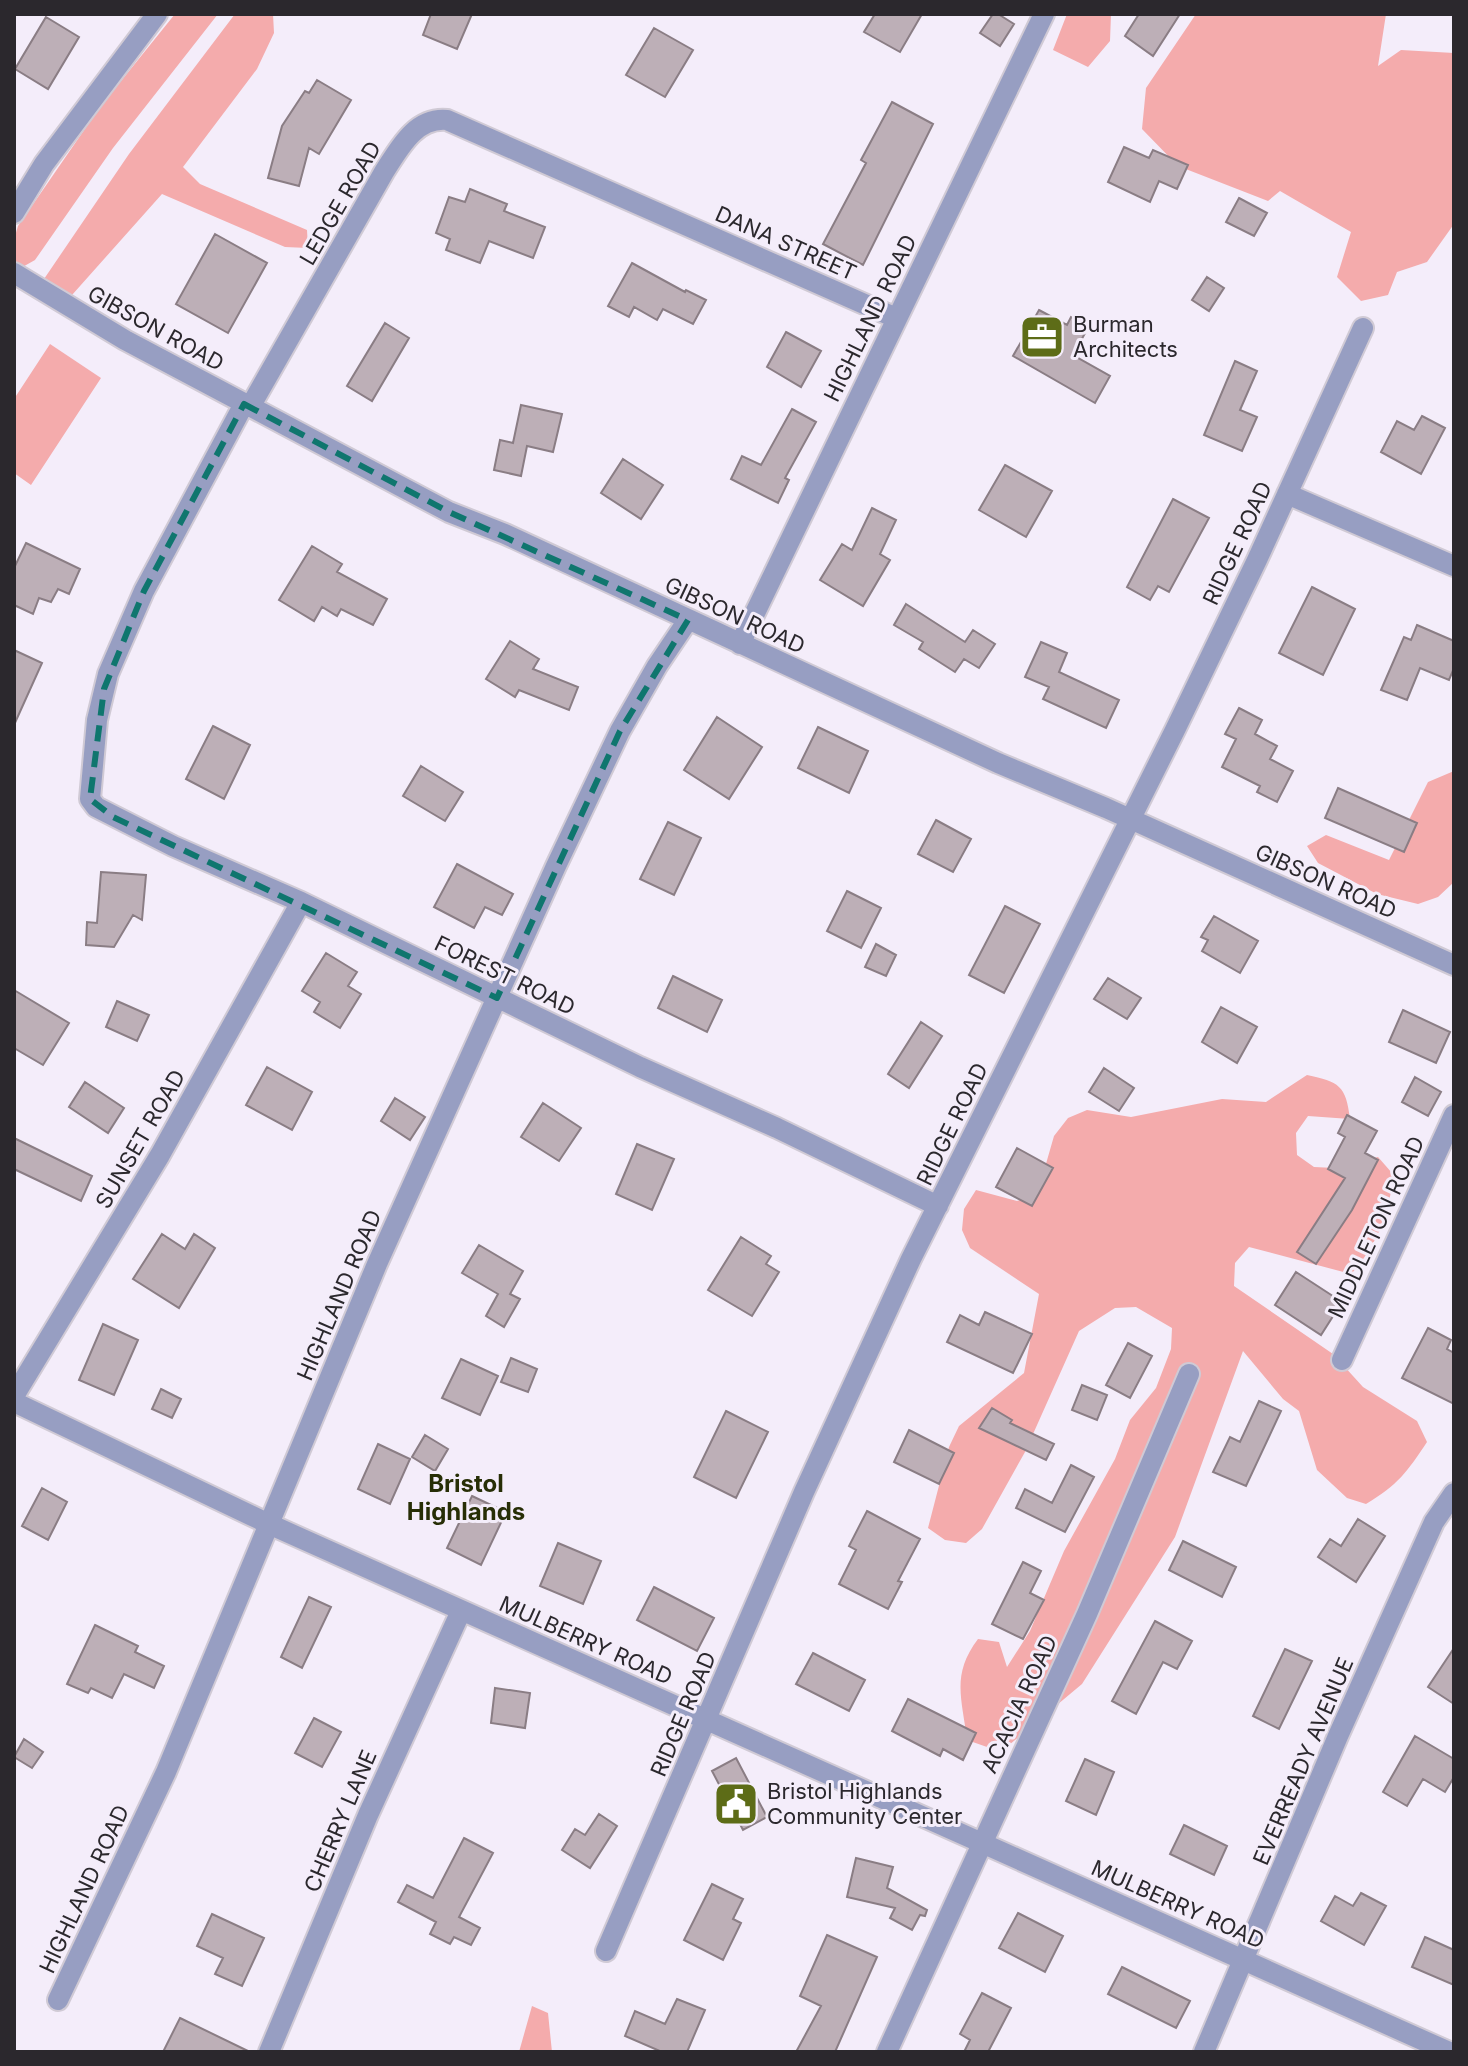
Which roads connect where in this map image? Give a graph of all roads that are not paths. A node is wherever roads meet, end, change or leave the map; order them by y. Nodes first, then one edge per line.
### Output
1 (157, 14) edge
2 (1044, 14) edge
3 (656, 212) joint
4 (14, 213) edge
5 (14, 273) edge
6 (896, 318) junction
7 (1363, 328) dead end
8 (247, 405) junction
9 (1287, 494) junction
10 (1454, 566) edge
11 (688, 620) junction
12 (740, 644) junction
13 (92, 760) joint
14 (1130, 821) junction
15 (301, 902) junction
16 (1454, 965) edge
17 (497, 998) junction
18 (1454, 1115) edge
19 (938, 1206) junction
20 (1342, 1360) dead end
21 (1189, 1374) dead end
22 (14, 1399) edge
23 (1454, 1493) edge
24 (269, 1524) junction
25 (461, 1611) junction
26 (706, 1720) junction
27 (980, 1844) junction
28 (606, 1951) dead end
29 (1245, 1960) junction
30 (58, 2000) dead end
31 (269, 2052) edge
32 (887, 2052) edge
33 (1204, 2052) edge
34 (1449, 2052) edge

1 - 4 street
2 - 6 street, HIGHLAND ROAD
3 - 6 street, DANA STREET
3 - 8 street, LEDGE ROAD
5 - 8 street, GIBSON ROAD
6 - 12 street, HIGHLAND ROAD
7 - 9 street, RIDGE ROAD
8 - 11 street, GIBSON ROAD
8 - 13 street, LEDGE ROAD
9 - 10 street
9 - 14 street, RIDGE ROAD
11 - 12 street, GIBSON ROAD
11 - 17 street, HIGHLAND ROAD
12 - 14 street, GIBSON ROAD
13 - 15 street, FOREST ROAD
14 - 16 street, GIBSON ROAD
14 - 19 street, RIDGE ROAD
15 - 17 street, FOREST ROAD
15 - 22 street, SUNSET ROAD
17 - 19 street, FOREST ROAD
17 - 24 street, HIGHLAND ROAD
18 - 20 street, MIDDLETON ROAD
19 - 26 street, RIDGE ROAD
21 - 27 street, ACACIA ROAD
22 - 24 street, MULBERRY ROAD
23 - 29 street, EVERREADY AVENUE
24 - 25 street, MULBERRY ROAD
24 - 30 street, HIGHLAND ROAD
25 - 26 street, MULBERRY ROAD
25 - 31 street, CHERRY LANE
26 - 27 street, MULBERRY ROAD
26 - 28 street, RIDGE ROAD
27 - 29 street, MULBERRY ROAD
27 - 32 street, ACACIA ROAD
29 - 33 street, EVERREADY AVENUE
29 - 34 street, MULBERRY ROAD

